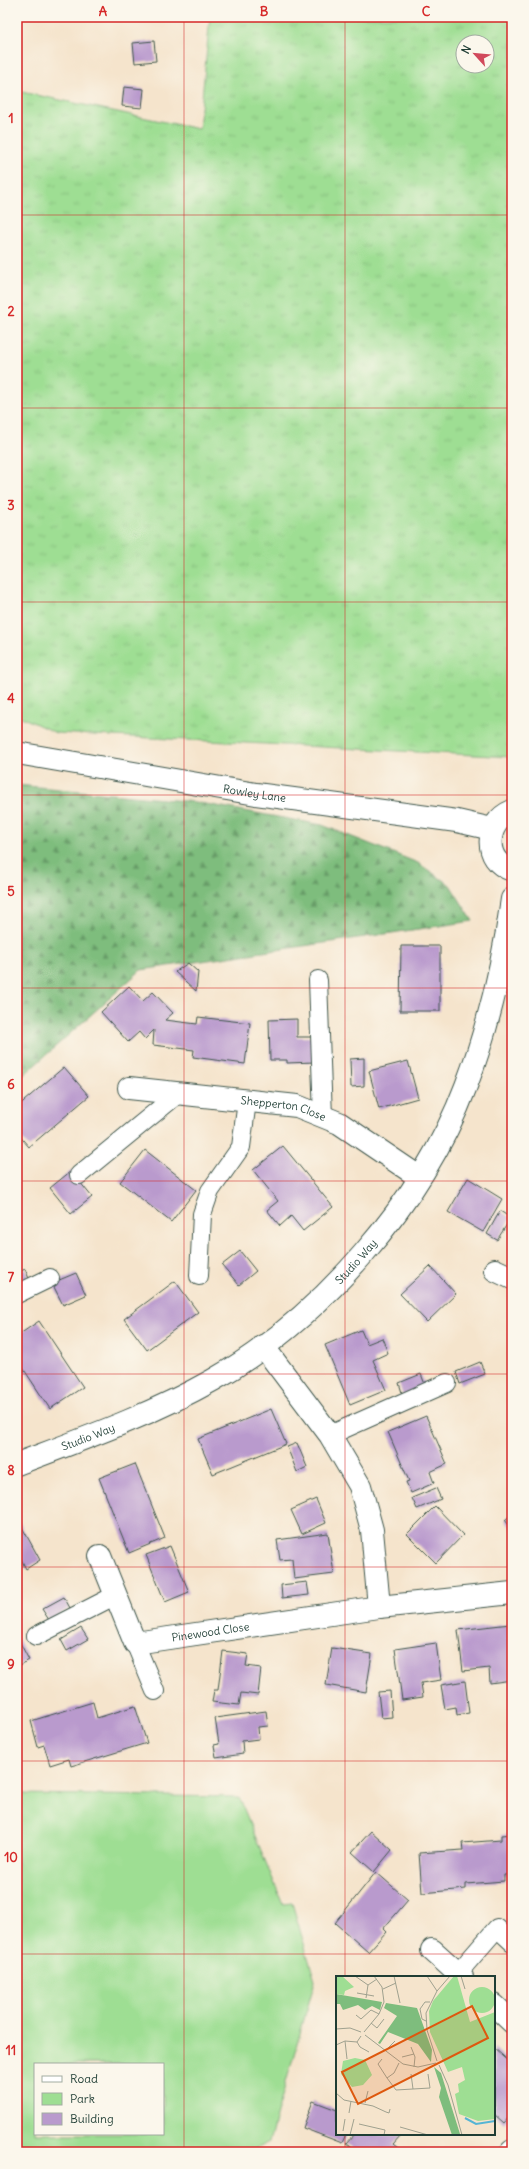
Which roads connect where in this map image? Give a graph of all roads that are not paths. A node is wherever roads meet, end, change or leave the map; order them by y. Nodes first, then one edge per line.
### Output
1 (17, 753) edge
2 (512, 811) edge
3 (492, 829) junction
4 (512, 870) edge
5 (512, 899) edge
6 (318, 980) dead end
7 (129, 1088) dead end
8 (179, 1093) junction
9 (247, 1100) junction
10 (323, 1117) junction
11 (79, 1175) dead end
12 (420, 1177) junction
13 (199, 1276) dead end
14 (50, 1278) dead end
15 (17, 1294) edge
16 (262, 1346) junction
17 (446, 1383) dead end
18 (330, 1434) junction
19 (17, 1464) edge
20 (100, 1556) dead end
21 (512, 1593) edge
22 (116, 1596) junction
23 (379, 1607) junction
24 (36, 1636) dead end
25 (135, 1643) junction
26 (155, 1691) dead end
27 (512, 1942) edge
28 (432, 1950) dead end
29 (460, 1975) edge
30 (495, 2006) edge
31 (512, 2022) edge

1 - 3 street, Rowley Lane
2 - 3 street
3 - 4 street
5 - 12 street, Studio Way
6 - 10 lane
7 - 8 street, Shepperton Close
8 - 9 street, Shepperton Close
8 - 11 lane
9 - 10 street, Shepperton Close
9 - 13 lane
10 - 12 street, Shepperton Close
12 - 16 street, Studio Way
14 - 15 lane
16 - 18 street
16 - 19 street, Studio Way
17 - 18 lane
18 - 23 street
20 - 22 street
21 - 23 street, Pinewood Close
22 - 24 lane
22 - 25 street
23 - 25 street, Pinewood Close
25 - 26 lane
27 - 29 lane
28 - 29 street
30 - 31 street

